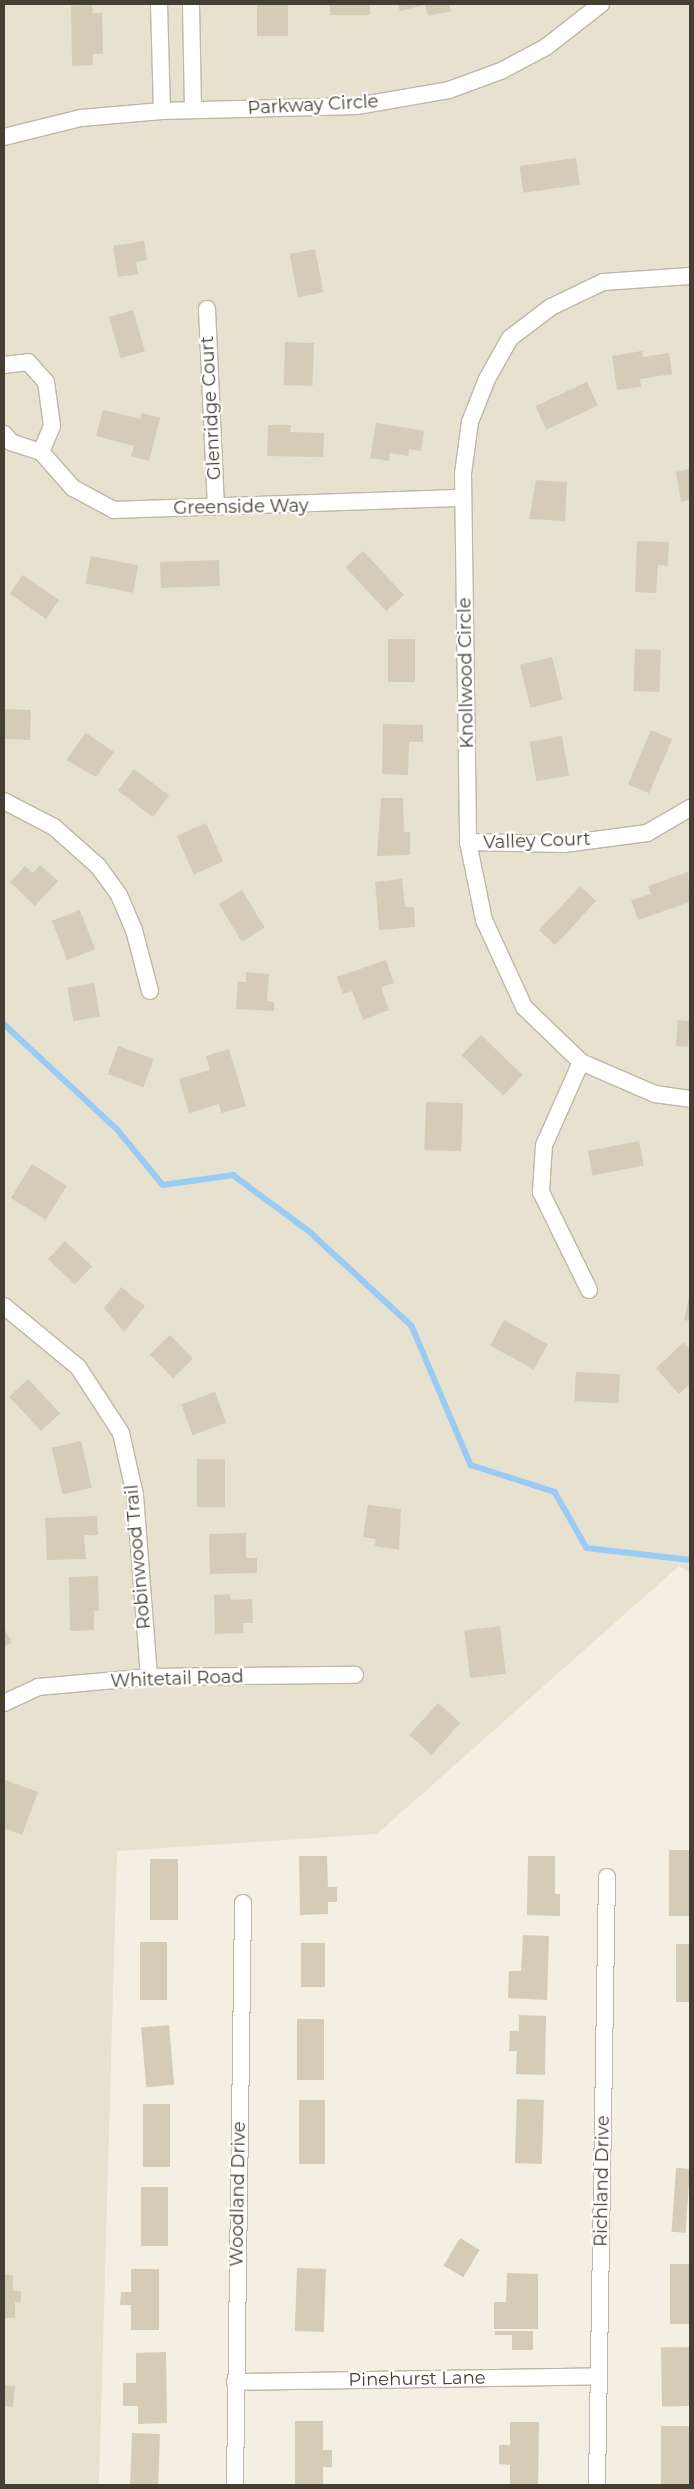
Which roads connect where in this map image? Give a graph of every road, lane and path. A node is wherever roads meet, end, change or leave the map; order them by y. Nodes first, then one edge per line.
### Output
1 (159, 4) edge
2 (191, 4) edge
3 (601, 4) edge
4 (193, 110) junction
5 (162, 111) junction
6 (4, 137) edge
7 (690, 276) edge
8 (207, 310) dead end
9 (4, 364) edge
10 (4, 434) edge
11 (41, 452) junction
12 (464, 498) junction
13 (216, 506) junction
14 (4, 801) edge
15 (690, 808) edge
16 (468, 842) junction
17 (150, 991) dead end
18 (581, 1062) junction
19 (690, 1099) edge
20 (590, 1290) dead end
21 (4, 1306) edge
22 (354, 1675) dead end
23 (149, 1677) junction
24 (4, 1702) edge
25 (607, 1877) dead end
26 (243, 1902) dead end
27 (599, 2376) junction
28 (235, 2382) junction
29 (235, 2485) edge
30 (597, 2485) edge

1 - 5 street
2 - 4 street
3 - 4 street, Parkway Circle
4 - 5 street, Parkway Circle
5 - 6 street, Parkway Circle
7 - 12 street, Knollwood Circle
8 - 13 street, Glenridge Court
9 - 11 street
10 - 11 street
11 - 13 street, Greenside Way
12 - 13 street, Greenside Way
12 - 16 street, Knollwood Circle
14 - 17 street
15 - 16 street, Valley Court
16 - 18 street, Knollwood Circle
18 - 19 street, Knollwood Circle
18 - 20 street
21 - 23 street, Robinwood Trail
22 - 23 street, Whitetail Road
23 - 24 street, Whitetail Road
25 - 27 street, Richland Drive
26 - 28 street, Woodland Drive
27 - 28 street, Pinehurst Lane
27 - 30 street, Richland Drive
28 - 29 street, Woodland Drive

